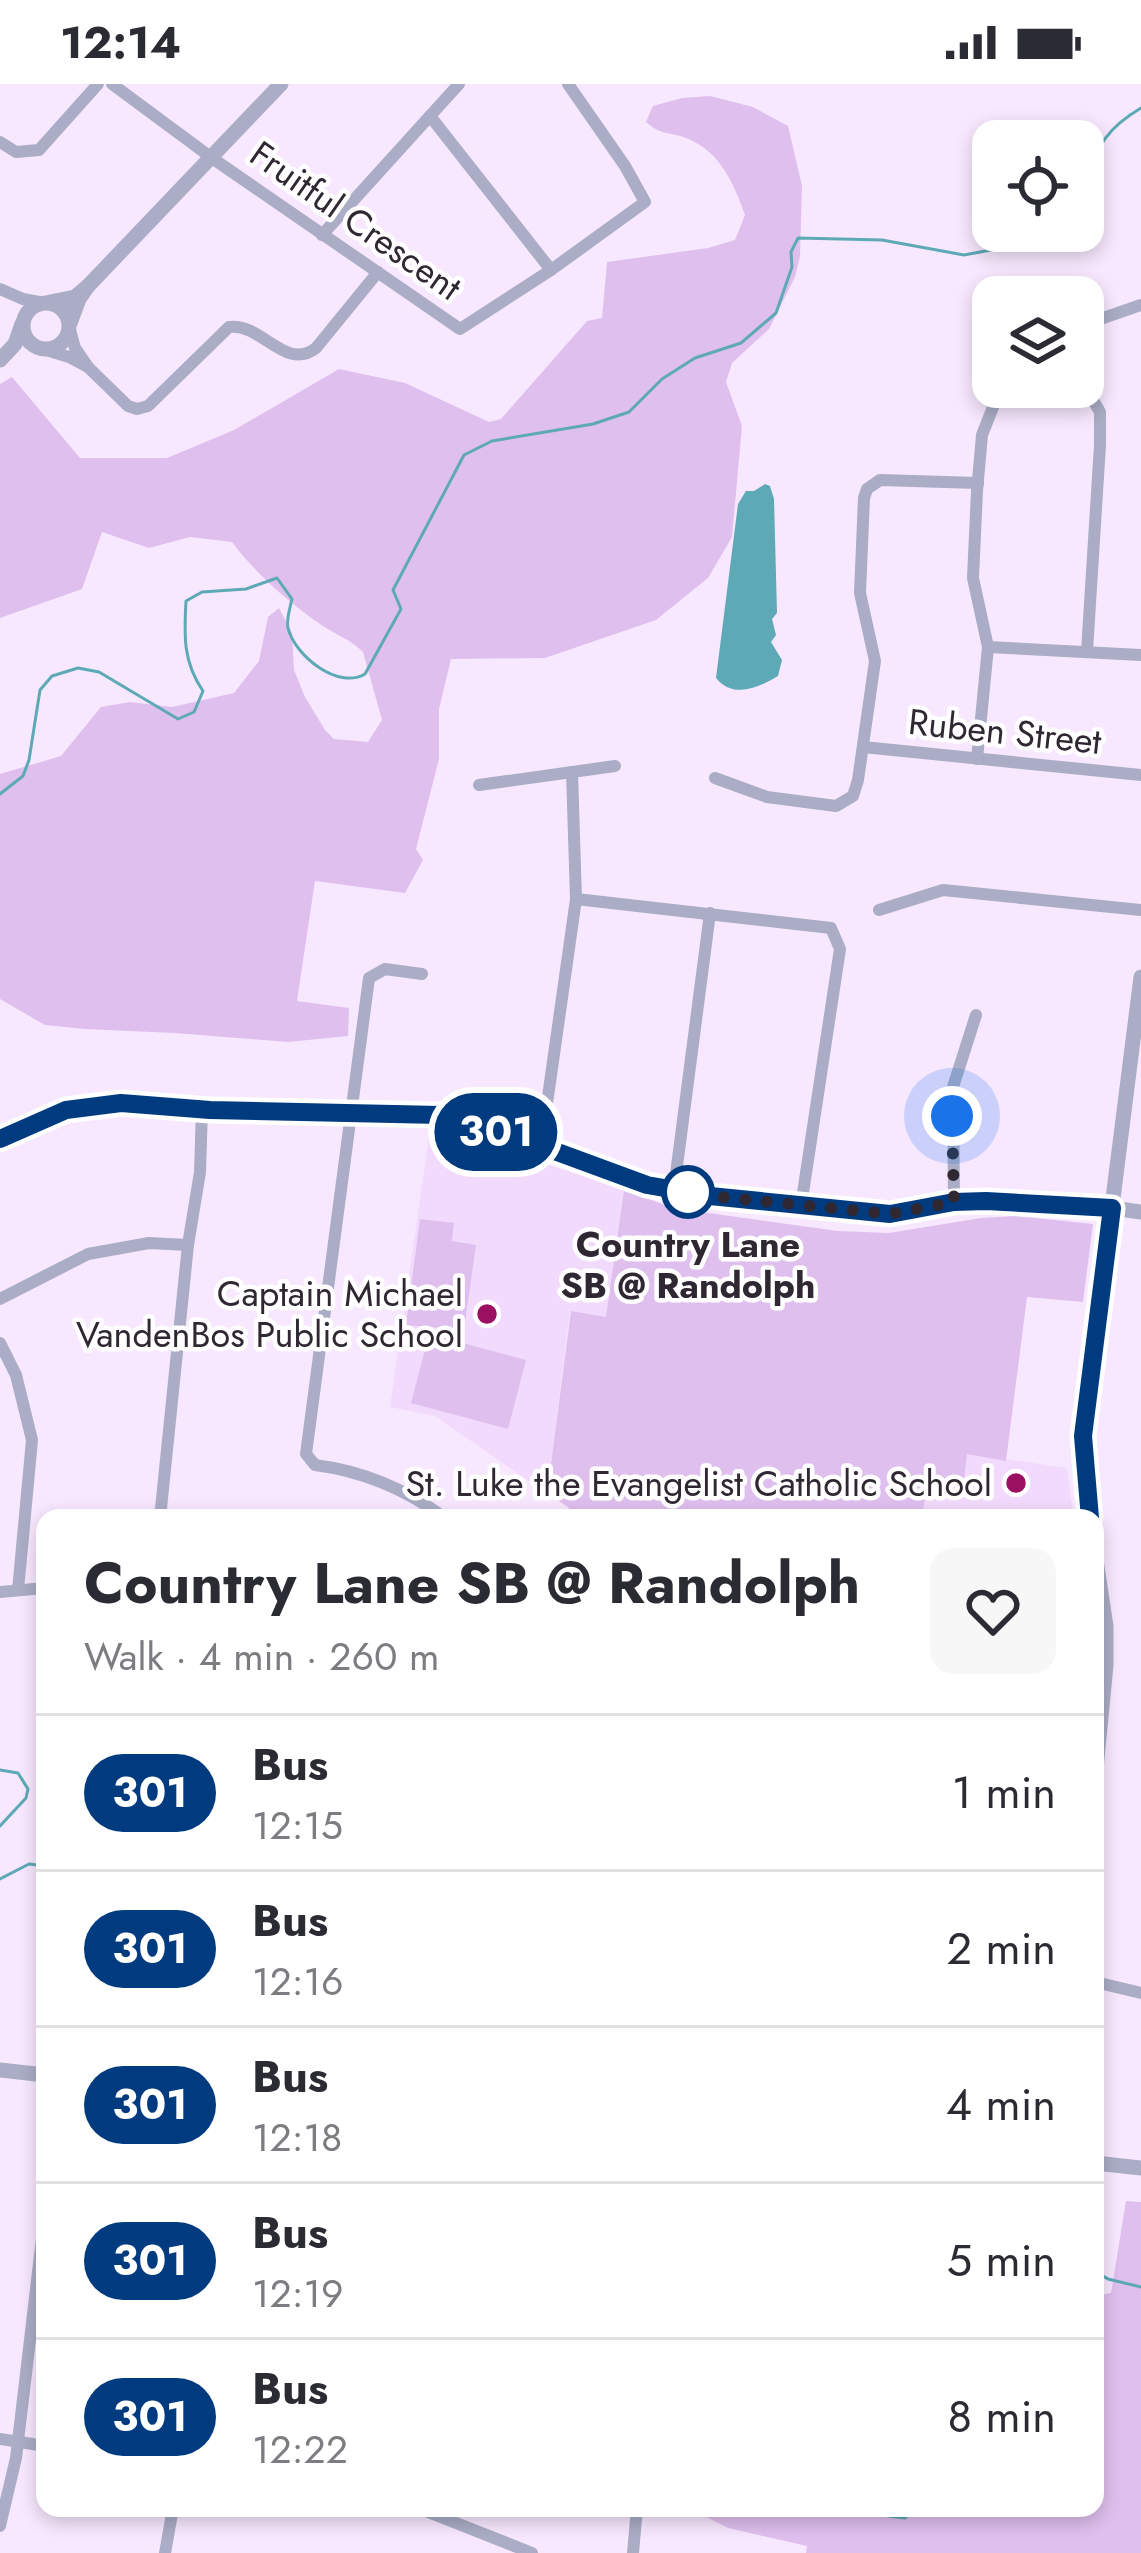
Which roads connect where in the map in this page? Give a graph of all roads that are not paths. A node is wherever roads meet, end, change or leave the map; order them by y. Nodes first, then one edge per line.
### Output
1 (98, 84) edge
2 (112, 84) edge
3 (281, 84) edge
4 (459, 84) edge
5 (568, 84) edge
6 (430, 116) junction
7 (0, 142) edge
8 (212, 158) junction
9 (322, 235) junction
10 (551, 270) junction
11 (378, 272) junction
12 (88, 286) junction
13 (0, 290) edge
14 (44, 303) junction
15 (1141, 304) edge
16 (1104, 317) edge
17 (23, 322) junction
18 (69, 326) junction
19 (43, 349) junction
20 (0, 361) edge
21 (92, 370) junction
22 (993, 408) edge
23 (1098, 408) edge
24 (977, 483) junction
25 (988, 646) junction
26 (1087, 651) junction
27 (1141, 655) edge
28 (863, 747) junction
29 (977, 759) junction
30 (615, 766) dead end
31 (572, 772) junction
32 (1141, 775) edge
33 (715, 778) dead end
34 (478, 784) dead end
35 (576, 899) junction
36 (879, 910) dead end
37 (1141, 910) edge
38 (710, 913) junction
39 (422, 974) dead end
40 (1141, 977) edge
41 (976, 1015) dead end
42 (202, 1109) junction
43 (351, 1112) junction
44 (0, 1139) edge
45 (541, 1146) junction
46 (674, 1189) junction
47 (954, 1202) junction
48 (801, 1205) junction
49 (1112, 1208) junction
50 (1141, 1212) edge
51 (188, 1245) junction
52 (0, 1299) edge
53 (0, 1343) edge
54 (161, 1509) edge
55 (434, 1509) edge
56 (1089, 1509) edge
57 (36, 1589) edge
58 (18, 1590) junction
59 (0, 1592) edge
60 (1104, 1613) edge
61 (1104, 1686) edge
62 (1104, 1984) edge
63 (1141, 1993) edge
64 (0, 2070) edge
65 (36, 2073) edge
66 (1104, 2164) edge
67 (1141, 2168) edge
68 (36, 2288) edge
69 (0, 2439) edge
70 (18, 2441) junction
71 (36, 2444) edge
72 (171, 2517) edge
73 (441, 2517) edge
74 (637, 2517) edge
75 (0, 2526) edge
76 (165, 2553) edge
77 (532, 2553) edge
78 (633, 2553) edge

1 - 7 street
2 - 8 street, Fruitful Crescent
3 - 8 street
4 - 6 street
5 - 10 street, Fruitful Crescent
6 - 9 street
6 - 10 street
8 - 9 street, Fruitful Crescent
8 - 12 street
9 - 11 street, Fruitful Crescent
10 - 11 street, Fruitful Crescent
11 - 21 street
12 - 14 street
12 - 18 street
13 - 14 street
13 - 17 street
14 - 17 street
14 - 18 street
15 - 16 street
17 - 19 street
17 - 20 street
18 - 19 street
18 - 21 street
19 - 20 street
19 - 21 street
22 - 24 street
23 - 26 street
24 - 25 street
24 - 28 street
25 - 26 street
25 - 29 street
26 - 27 street
28 - 29 street, Ruben Street
28 - 33 street
29 - 32 street, Ruben Street
30 - 31 street
31 - 34 street
31 - 35 street
35 - 38 street
35 - 45 street
36 - 37 street
38 - 46 street
38 - 48 street
39 - 43 street
40 - 49 street
41 - 47 street
42 - 43 street
42 - 44 street
42 - 51 street
43 - 45 street
43 - 55 street
45 - 46 street
46 - 48 street
47 - 48 street
47 - 49 street
49 - 50 street
49 - 56 street
51 - 52 street
51 - 54 street
53 - 58 street
57 - 58 street
58 - 59 street
60 - 61 street
62 - 63 street
64 - 65 street
66 - 67 street
68 - 70 street
69 - 70 street
70 - 71 street
70 - 75 street
72 - 76 street
73 - 77 street
74 - 78 street

